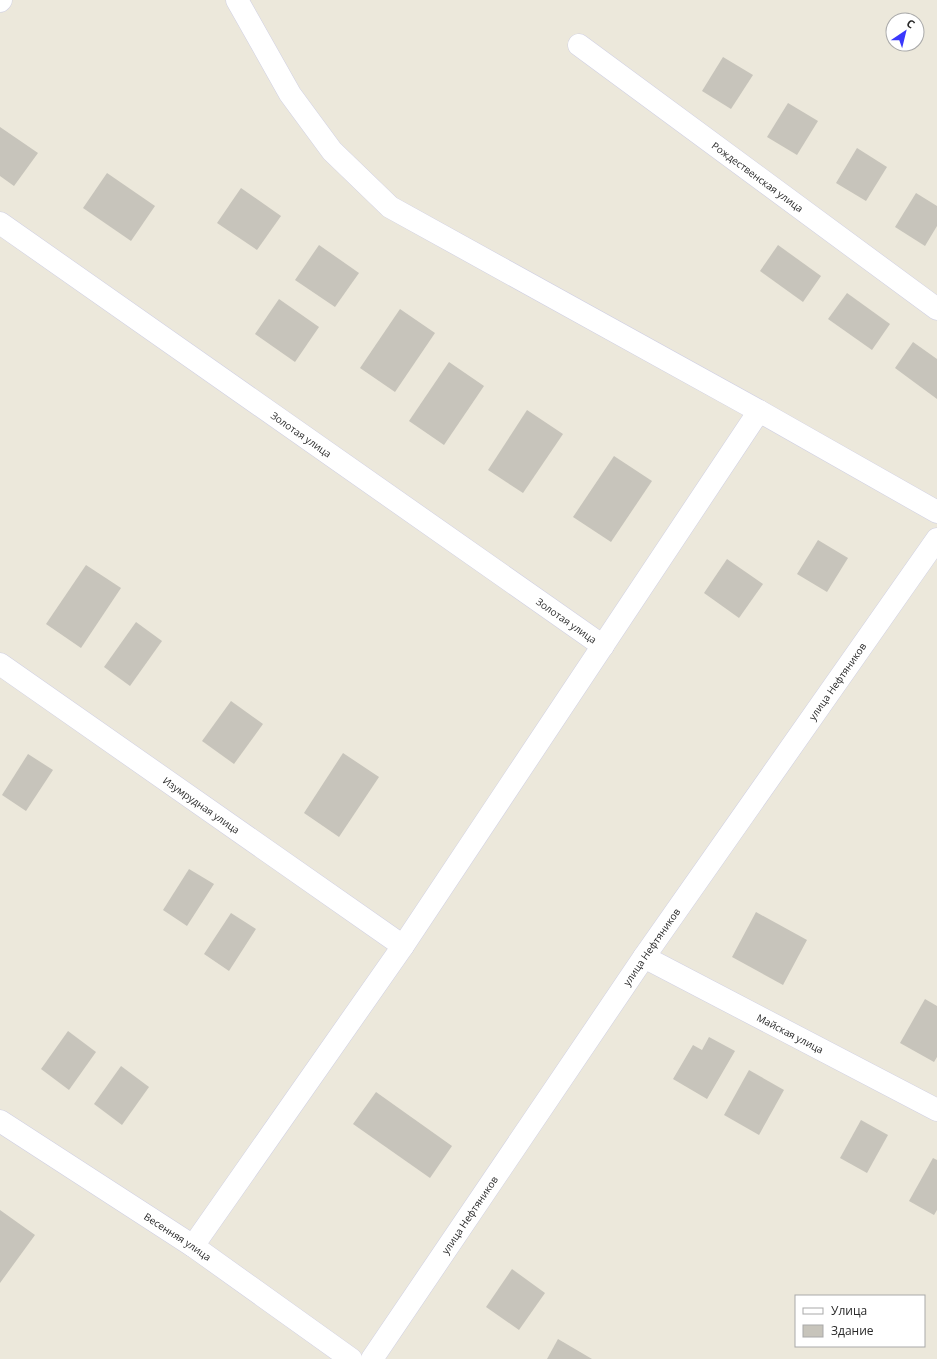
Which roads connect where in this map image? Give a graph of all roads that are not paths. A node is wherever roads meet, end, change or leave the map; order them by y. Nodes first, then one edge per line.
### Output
1 (237, 0) edge
2 (579, 45) dead end
3 (0, 223) edge
4 (937, 309) edge
5 (759, 411) junction
6 (937, 512) edge
7 (937, 539) edge
8 (603, 646) junction
9 (0, 664) edge
10 (403, 946) junction
11 (644, 957) junction
12 (937, 1110) edge
13 (0, 1121) edge
14 (193, 1246) junction
15 (351, 1359) edge
16 (372, 1359) edge

1 - 5 street
2 - 4 street, Рождественская улица
3 - 8 street, Золотая улица
5 - 6 street
5 - 8 street
7 - 11 street, улица Нефтяников
8 - 10 street
9 - 10 street, Изумрудная улица
10 - 14 street
11 - 12 street, Майская улица
11 - 16 street, улица Нефтяников
13 - 14 street, Весенняя улица
14 - 15 street, Весенняя улица

